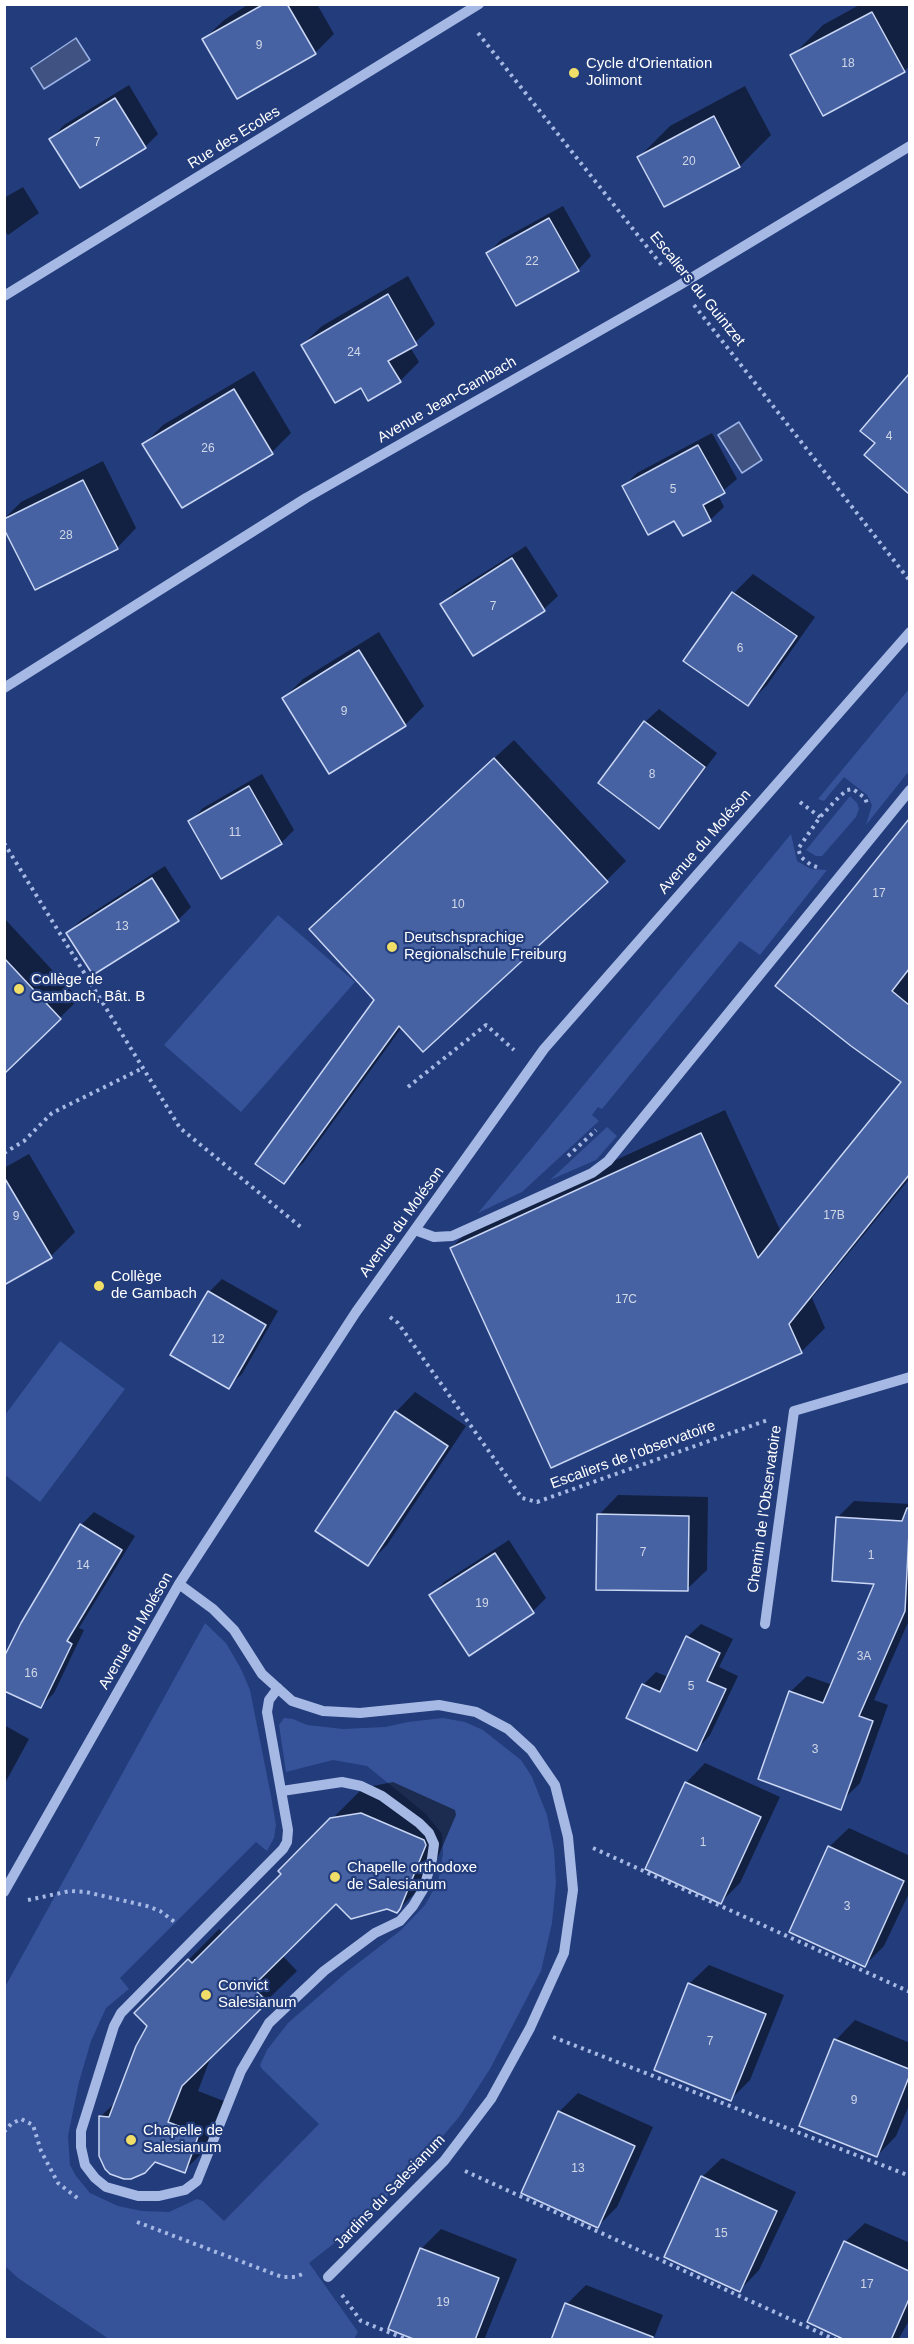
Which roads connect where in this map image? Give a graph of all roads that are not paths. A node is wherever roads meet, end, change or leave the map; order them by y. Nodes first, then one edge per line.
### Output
1 (479, 4) edge
2 (909, 146) edge
3 (4, 296) edge
4 (909, 632) edge
5 (4, 688) edge
6 (909, 790) edge
7 (415, 1230) junction
8 (909, 1377) edge
9 (179, 1584) junction
10 (765, 1624) dead end
11 (278, 1688) junction
12 (282, 1791) junction
13 (4, 1892) edge
14 (328, 2277) road end

1 - 3 street, Rue des Ecoles
2 - 5 street, Avenue Jean-Gambach
4 - 7 street, Avenue du Moléson
6 - 7 street
7 - 9 street, Avenue du Moléson
8 - 10 street, Chemin de l'Observatoire
9 - 11 street, Jardins du Salesianum
9 - 13 street, Avenue du Moléson
11 - 12 street
11 - 14 street, Jardins du Salesianum
12 - 12 street

